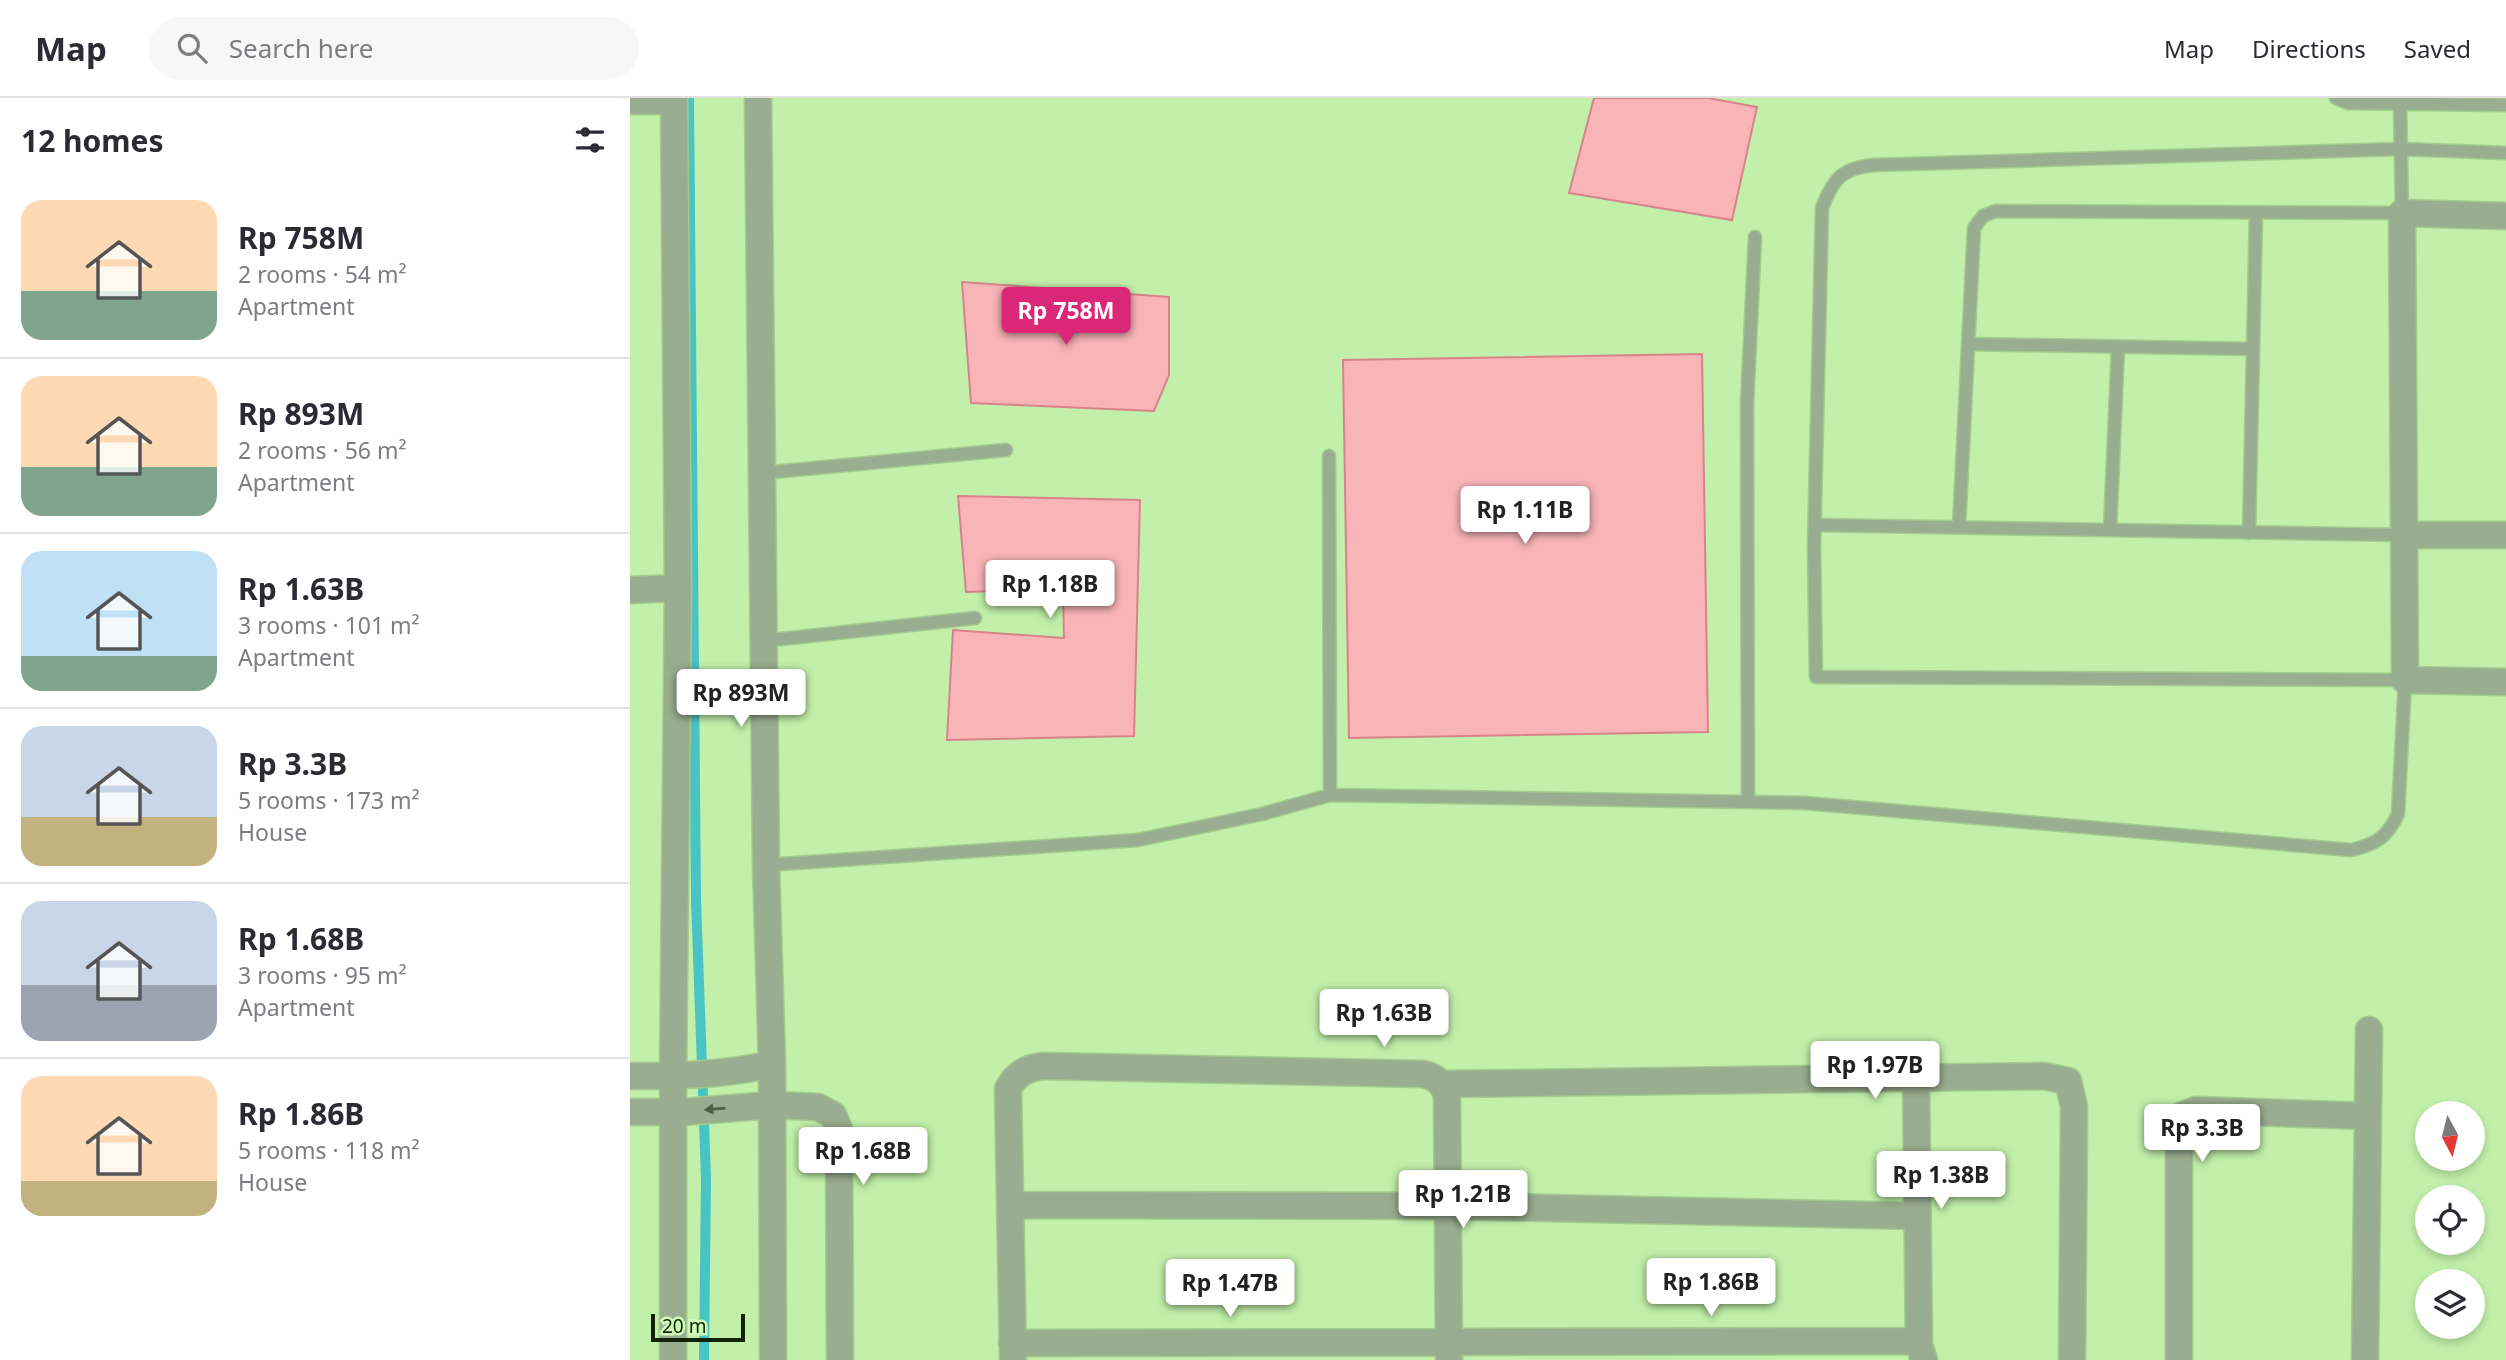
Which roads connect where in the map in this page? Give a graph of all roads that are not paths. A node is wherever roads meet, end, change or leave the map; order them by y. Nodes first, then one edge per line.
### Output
1 (758, 98) edge
2 (2336, 98) edge
3 (674, 99) edge
4 (630, 101) edge
5 (2400, 104) junction
6 (2506, 105) edge
7 (2400, 149) junction
8 (2506, 153) edge
9 (2402, 213) junction
10 (2256, 214) junction
11 (2506, 216) edge
12 (1755, 237) dead end
13 (1968, 344) junction
14 (2118, 347) junction
15 (2253, 349) junction
16 (1006, 450) dead end
17 (1329, 456) dead end
18 (762, 473) junction
19 (1816, 525) junction
20 (1959, 527) junction
21 (2110, 530) junction
22 (2249, 533) junction
23 (2404, 535) junction
24 (2506, 535) edge
25 (678, 588) junction
26 (630, 590) edge
27 (975, 618) dead end
28 (763, 640) junction
29 (2405, 680) junction
30 (2506, 682) edge
31 (1330, 795) junction
32 (1748, 802) junction
33 (766, 865) junction
34 (2369, 1030) dead end
35 (772, 1064) junction
36 (630, 1076) edge
37 (678, 1076) junction
38 (1916, 1077) junction
39 (1442, 1084) junction
40 (760, 1106) junction
41 (630, 1112) edge
42 (679, 1112) junction
43 (2368, 1116) junction
44 (1010, 1205) junction
45 (1448, 1206) junction
46 (1917, 1216) junction
47 (1013, 1351) edge
48 (1449, 1352) edge
49 (1921, 1353) edge
50 (673, 1360) edge
51 (773, 1360) edge
52 (840, 1360) edge
53 (2072, 1360) edge
54 (2179, 1360) edge
55 (2365, 1360) edge

1 - 18 street
2 - 5 lane
3 - 4 street
3 - 25 street
5 - 6 lane
5 - 7 lane
7 - 8 lane
7 - 9 lane
7 - 19 lane
9 - 10 lane
9 - 11 street
9 - 23 street
10 - 13 lane
10 - 15 lane
12 - 32 lane
13 - 14 lane
13 - 20 lane
14 - 15 lane
14 - 21 lane
15 - 22 lane
16 - 18 lane
17 - 31 lane
18 - 28 street
19 - 20 lane
19 - 29 lane
20 - 21 lane
21 - 22 lane
22 - 23 lane
23 - 24 street
23 - 29 street
25 - 26 street
25 - 37 street
27 - 28 lane
28 - 33 street
29 - 30 street
29 - 32 lane
31 - 32 lane
31 - 33 lane
33 - 35 street
34 - 43 street
35 - 37 street
35 - 40 street
36 - 37 street
37 - 42 street
38 - 39 street
38 - 46 street
38 - 53 street
39 - 44 street
39 - 45 street
40 -> 42 street
40 - 51 street
40 - 52 street
41 - 42 street
42 - 50 street
43 - 54 street
43 - 55 street
44 - 45 street
44 - 47 street
45 - 46 street
45 - 48 street
46 - 49 street
47 - 48 street
48 - 49 street

